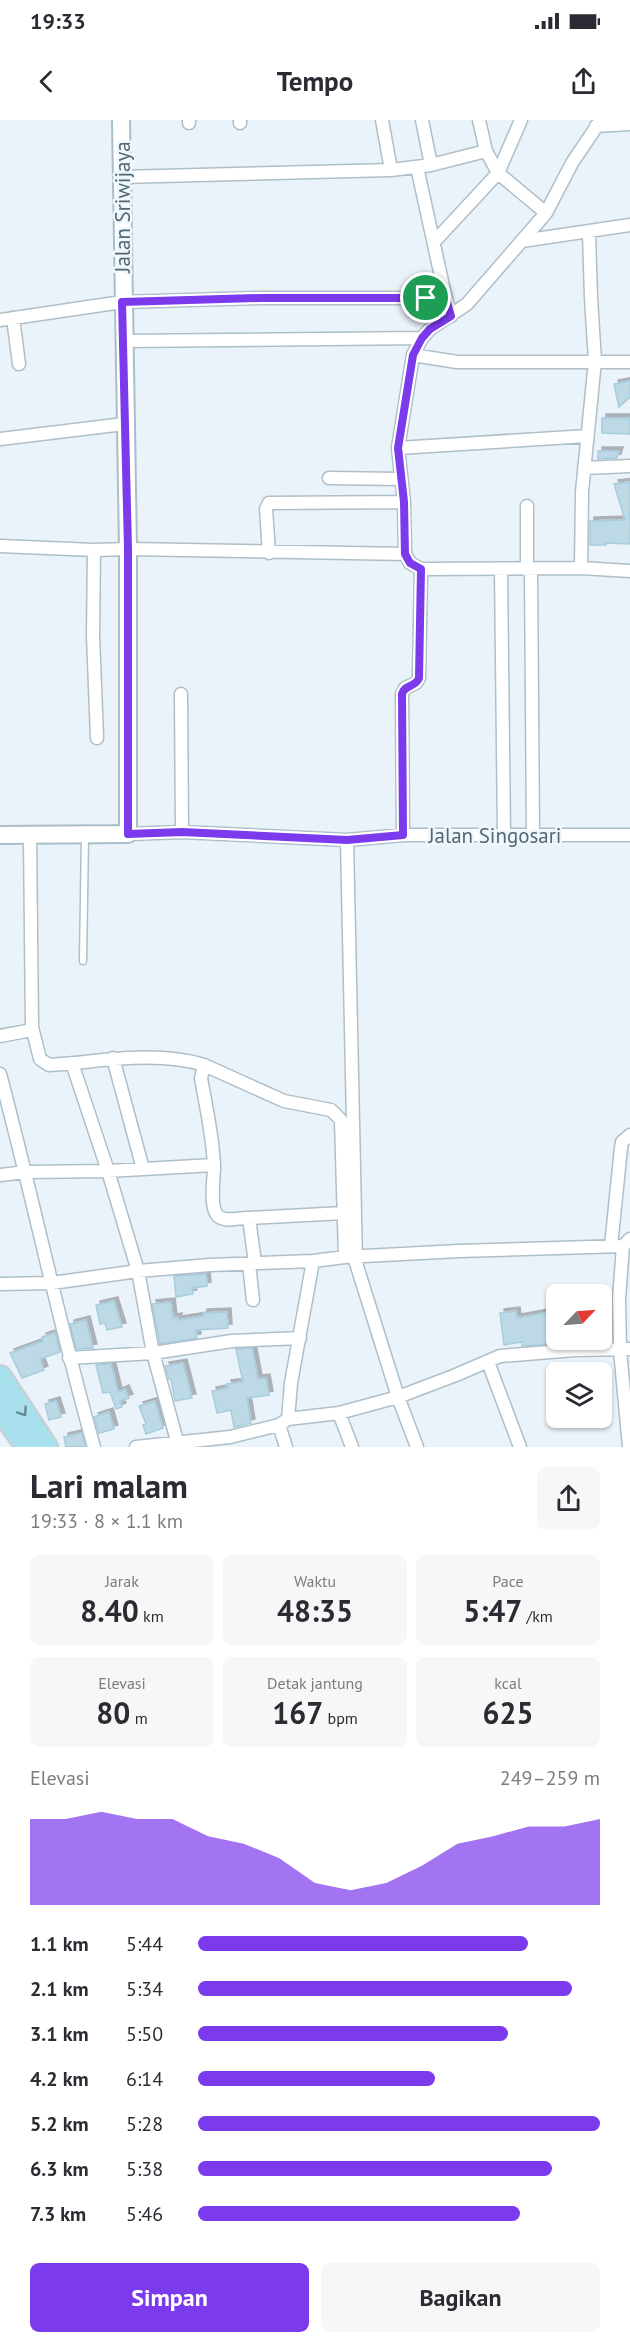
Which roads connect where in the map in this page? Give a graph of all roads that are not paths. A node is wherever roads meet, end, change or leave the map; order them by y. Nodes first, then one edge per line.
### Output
1 (121, 120) edge
2 (422, 120) edge
3 (479, 120) edge
4 (521, 120) edge
5 (379, 121) edge
6 (598, 123) edge
7 (630, 124) edge
8 (486, 151) junction
9 (431, 165) junction
10 (417, 167) junction
11 (391, 170) junction
12 (498, 172) junction
13 (121, 177) junction
14 (546, 213) junction
15 (630, 225) edge
16 (589, 232) junction
17 (522, 241) junction
18 (434, 242) junction
19 (445, 295) junction
20 (122, 302) junction
21 (451, 316) junction
22 (6, 319) edge
23 (422, 338) junction
24 (123, 341) junction
25 (413, 355) junction
26 (595, 361) junction
27 (630, 362) edge
28 (19, 364) dead end
29 (124, 424) junction
30 (587, 436) junction
31 (0, 439) edge
32 (398, 448) junction
33 (630, 466) edge
34 (584, 468) junction
35 (329, 478) dead end
36 (401, 479) junction
37 (404, 502) junction
38 (526, 506) dead end
39 (0, 546) edge
40 (128, 549) junction
41 (94, 550) junction
42 (269, 553) junction
43 (405, 554) junction
44 (581, 568) junction
45 (421, 569) junction
46 (501, 569) junction
47 (529, 570) junction
48 (630, 571) edge
49 (181, 694) dead end
50 (97, 738) dead end
51 (182, 832) junction
52 (128, 834) junction
53 (0, 835) edge
54 (85, 835) junction
55 (403, 835) junction
56 (533, 835) junction
57 (630, 835) edge
58 (30, 836) junction
59 (504, 836) junction
60 (347, 840) junction
61 (83, 961) dead end
62 (32, 1030) junction
63 (0, 1036) edge
64 (113, 1058) junction
65 (72, 1064) junction
66 (204, 1065) junction
67 (0, 1074) edge
68 (630, 1135) edge
69 (214, 1165) junction
70 (143, 1169) junction
71 (108, 1171) junction
72 (26, 1172) junction
73 (0, 1175) edge
74 (344, 1213) junction
75 (249, 1218) junction
76 (621, 1244) edge
77 (351, 1257) junction
78 (313, 1261) junction
79 (252, 1263) junction
80 (138, 1270) junction
81 (626, 1276) edge
82 (52, 1283) junction
83 (0, 1284) edge
84 (253, 1300) dead end
85 (300, 1338) junction
86 (625, 1349) edge
87 (153, 1353) junction
88 (69, 1358) junction
89 (488, 1362) junction
90 (0, 1377) edge
91 (398, 1397) junction
92 (0, 1409) edge
93 (339, 1413) junction
94 (284, 1422) junction
95 (177, 1441) junction
96 (629, 1441) edge
97 (232, 1442) edge
98 (28, 1447) edge
99 (46, 1447) edge
100 (94, 1447) edge
101 (136, 1447) edge
102 (286, 1447) edge
103 (352, 1447) edge
104 (417, 1447) edge
105 (520, 1447) edge

1 - 13 street, Jalan Sriwijaya
2 - 9 street
3 - 8 street
4 - 12 street
5 - 11 street
6 - 7 street
6 - 14 street
8 - 9 street
8 - 12 street
9 - 10 street
10 - 11 street
10 - 18 street
11 - 13 street
12 - 14 street
12 - 18 street
13 - 20 street, Jalan Sriwijaya
14 - 17 street
15 - 16 street
16 - 17 street
16 - 26 street
17 - 21 street
18 - 19 street
19 - 20 street
19 - 21 street
20 - 22 street
20 - 24 street, Jalan Sriwijaya
21 - 23 street
22 - 28 street
23 - 24 street
23 - 25 street
24 - 29 street, Jalan Sriwijaya
25 - 26 street
25 - 32 street
26 - 27 street
26 - 30 street
29 - 31 street
29 - 40 street, Jalan Sriwijaya
30 - 32 street
30 - 34 street
32 - 36 street
33 - 34 street
34 - 44 street
35 - 36 street
36 - 37 street
37 - 42 street
37 - 43 street
38 - 47 street
39 - 41 street
40 - 41 street
40 - 42 street
40 - 52 street, Jalan Sriwijaya
41 - 50 street
42 - 43 street
43 - 45 street
44 - 47 street
44 - 48 street
45 - 46 street
45 - 55 street
46 - 47 street
46 - 59 street
47 - 56 street
49 - 51 street
51 - 52 street, Jalan Singosari
51 - 60 street, Jalan Singosari
52 - 54 street, Jalan Singosari
53 - 58 street, Jalan Singosari
54 - 58 street, Jalan Singosari
54 - 61 lane
55 - 59 street, Jalan Singosari
55 - 60 street, Jalan Singosari
56 - 57 street, Jalan Singosari
56 - 59 street, Jalan Singosari
58 - 62 street
60 - 77 street
62 - 63 street
62 - 65 street
64 - 65 street
64 - 66 street
64 - 70 street
65 - 71 street
66 - 69 street
66 - 74 street
67 - 72 street
68 - 76 street
69 - 70 street
69 - 75 street
70 - 71 street
71 - 72 street
71 - 80 street
72 - 73 street
72 - 82 street
74 - 75 street
74 - 77 street
75 - 79 street
76 - 77 street
76 - 81 street
77 - 78 street
77 - 91 street
78 - 79 street
78 - 85 street
79 - 80 street
79 - 84 street
80 - 82 street
80 - 87 street
81 - 86 street
82 - 83 street
82 - 88 street
85 - 87 street
85 - 94 street
86 - 89 street
86 - 96 street
87 - 88 street
87 - 95 street
88 - 100 street
89 - 91 street
89 - 105 street
90 -> 99 highway
91 - 93 street
91 - 104 street
92 - 98 highway
93 - 94 street
93 - 103 street
94 - 97 street
94 - 102 street
95 - 97 street
95 - 101 street

